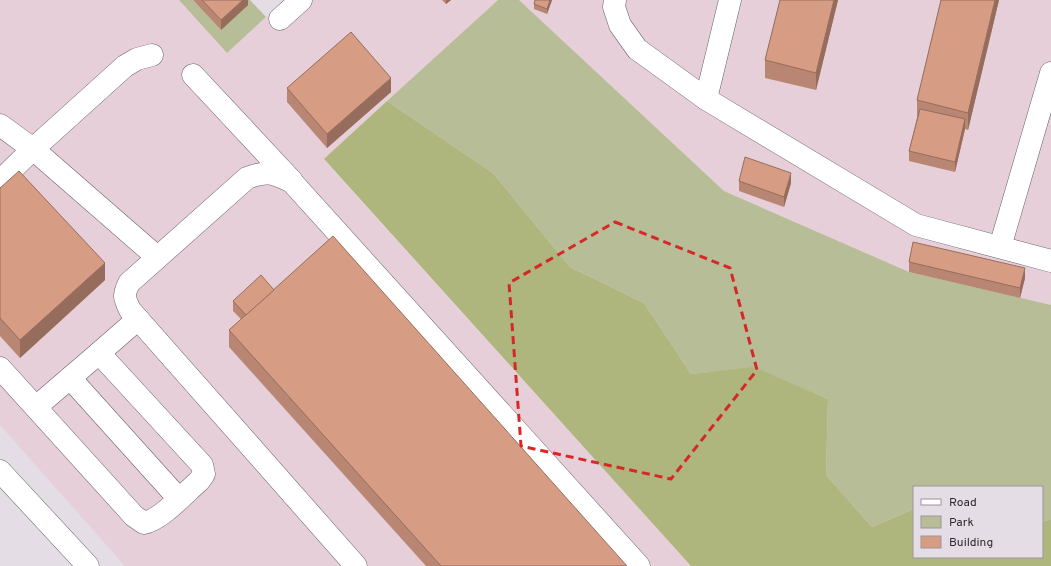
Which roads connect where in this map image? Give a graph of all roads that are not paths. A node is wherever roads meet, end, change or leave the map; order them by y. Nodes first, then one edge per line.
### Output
1 (301, 0) edge
2 (615, 0) edge
3 (730, 0) edge
4 (280, 19) dead end
5 (152, 55) dead end
6 (1051, 73) edge
7 (193, 75) dead end
8 (706, 99) junction
9 (0, 125) edge
10 (33, 149) junction
11 (0, 181) edge
12 (292, 182) junction
13 (1000, 247) junction
14 (157, 257) junction
15 (1051, 261) edge
16 (138, 319) junction
17 (99, 353) junction
18 (0, 368) edge
19 (70, 378) junction
20 (36, 408) junction
21 (0, 471) edge
22 (179, 499) junction
23 (81, 564) edge
24 (356, 566) edge
25 (640, 566) edge

1 - 4 lane
2 - 8 lane
3 - 8 lane
5 - 10 lane
6 - 13 lane
7 - 12 lane
8 - 13 lane
9 - 10 lane
10 - 11 lane
10 - 14 lane
12 - 14 lane
12 - 25 lane
13 - 15 lane
14 - 16 lane
16 - 17 lane
16 - 24 lane
17 - 19 lane
17 - 22 lane
18 - 20 lane
19 - 20 lane
19 - 22 lane
20 - 22 lane
21 - 23 lane

